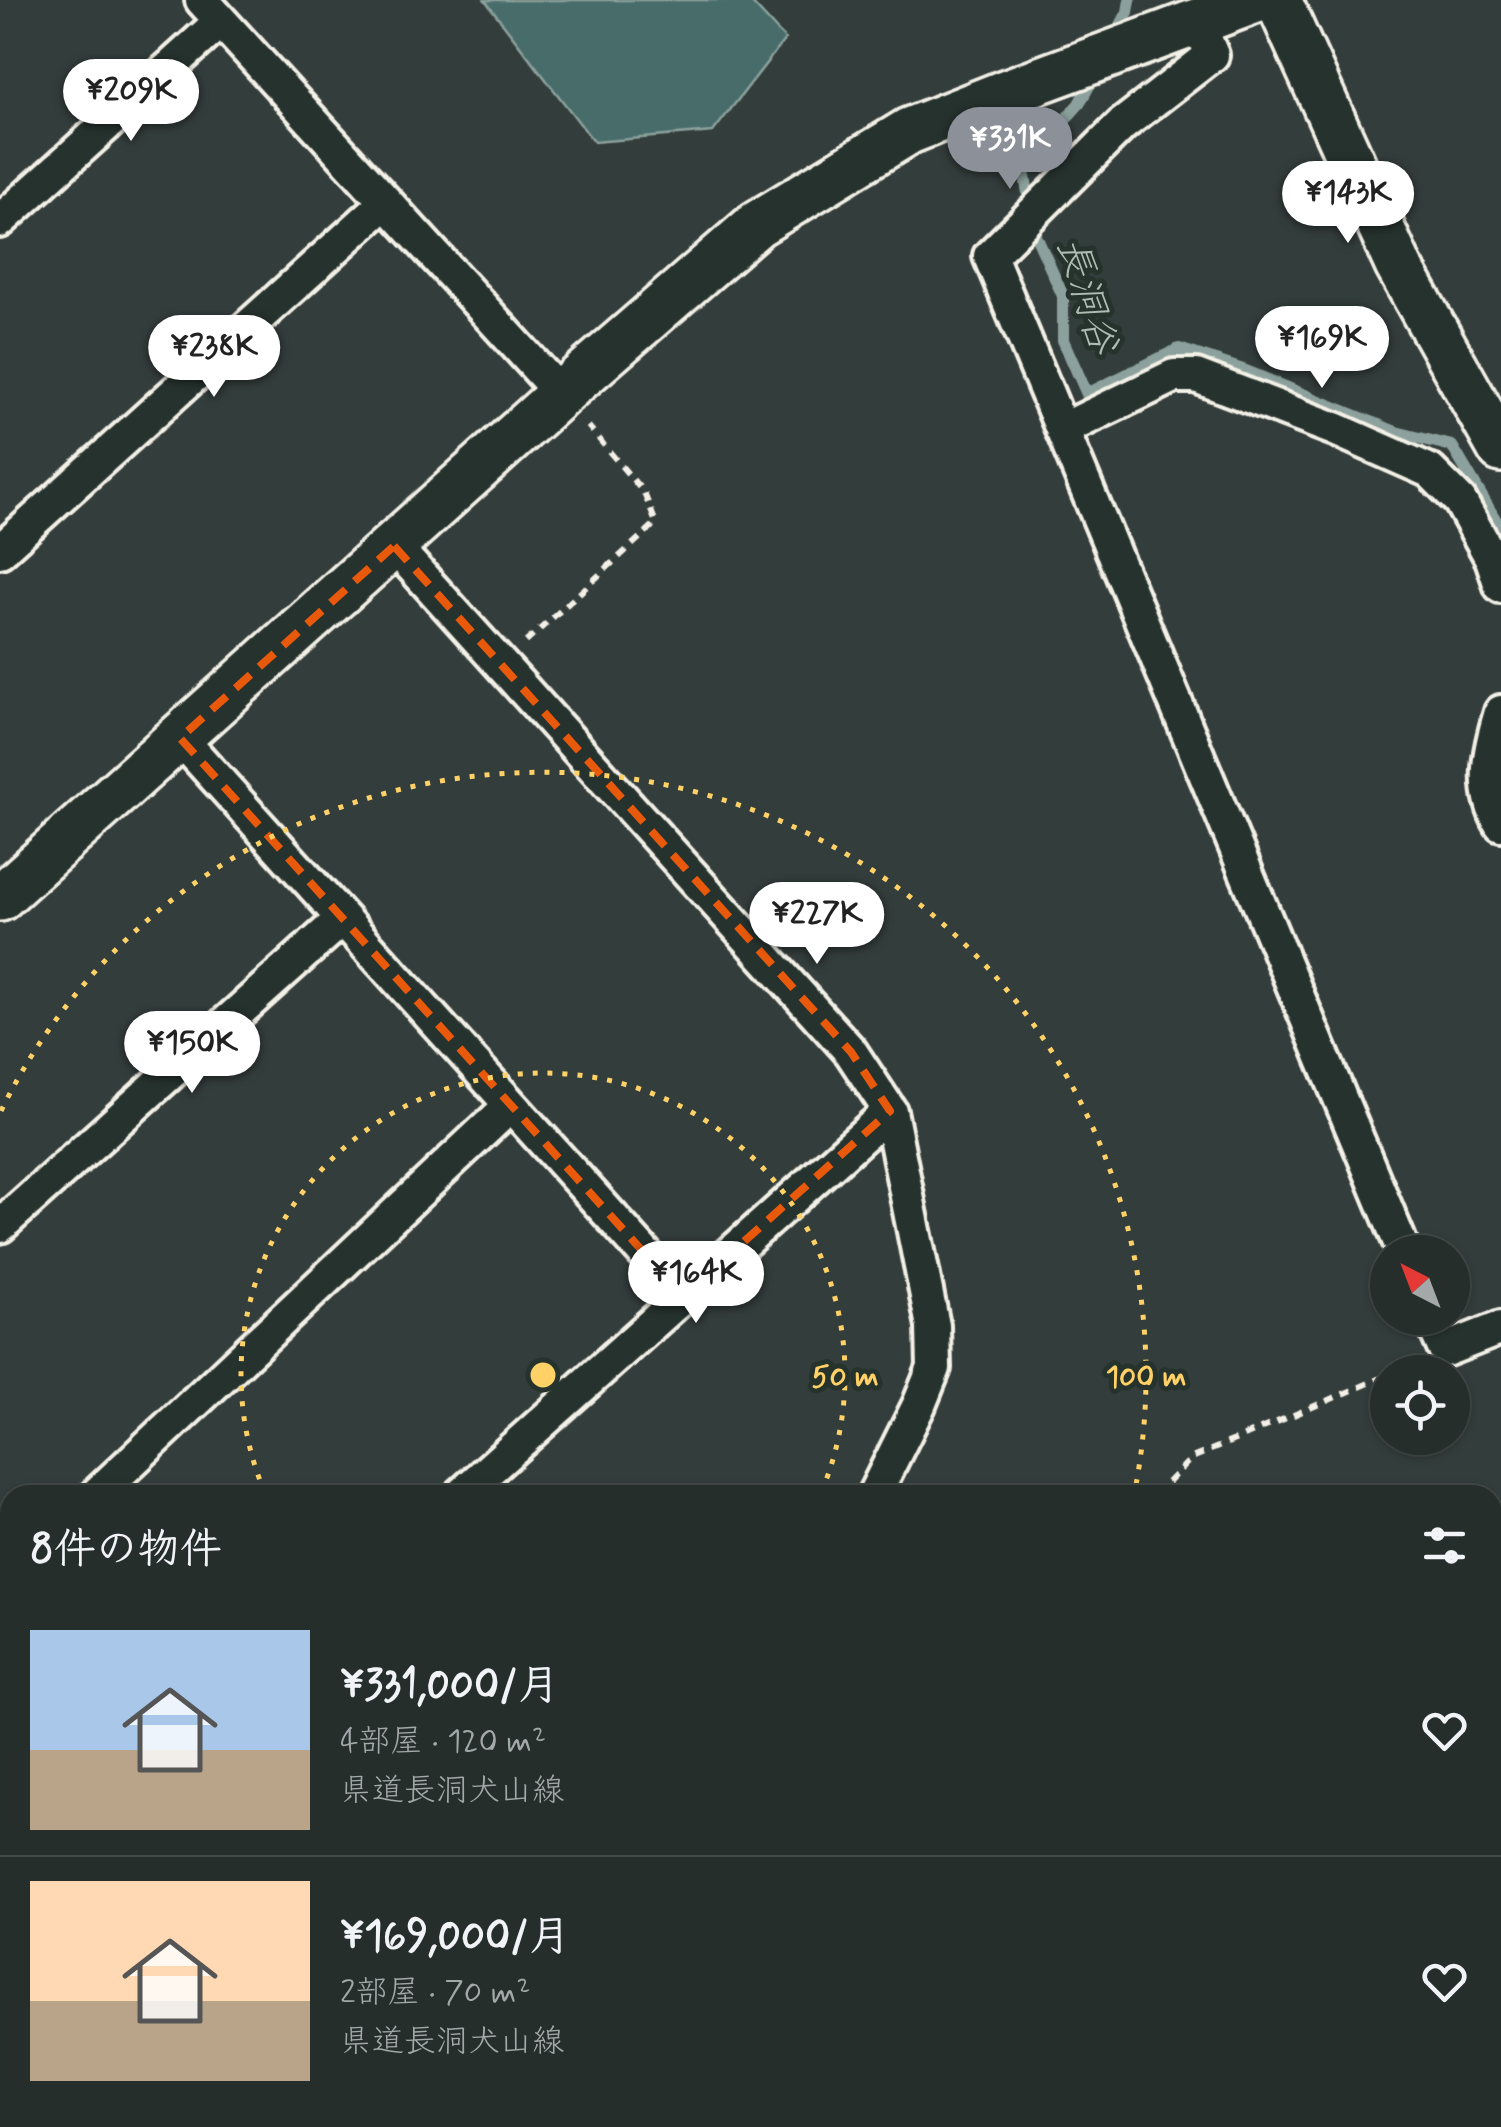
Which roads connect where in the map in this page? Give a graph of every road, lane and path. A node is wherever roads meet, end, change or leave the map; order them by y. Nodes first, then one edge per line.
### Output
1 (1256, 0) edge
2 (1278, 0) edge
3 (211, 10) edge
4 (1198, 22) junction
5 (386, 202) junction
6 (0, 220) edge
7 (561, 394) junction
8 (1062, 430) junction
9 (1501, 449) edge
10 (394, 546) junction
11 (0, 551) edge
12 (1501, 586) edge
13 (501, 665) junction
14 (1501, 712) edge
15 (180, 738) junction
16 (1501, 824) edge
17 (0, 898) edge
18 (342, 919) junction
19 (510, 1106) junction
20 (890, 1111) junction
21 (0, 1226) edge
22 (1397, 1235) edge
23 (683, 1296) junction
24 (1501, 1328) edge
25 (1439, 1335) edge
26 (1370, 1383) edge
27 (107, 1485) edge
28 (473, 1485) edge
29 (879, 1485) edge
30 (1165, 1485) edge

1 - 4 street
2 - 9 street
3 - 5 street
3 - 6 street
4 - 7 street
4 - 8 street
5 - 7 street
5 - 11 street
7 - 10 street
7 - 13 path
8 - 12 street
8 - 22 street
10 - 13 street
10 - 15 street
13 - 20 street
14 - 16 street
15 - 17 street
15 - 18 street
18 - 19 street
18 - 21 street
19 - 23 street
19 - 27 street
20 - 23 street
20 - 29 street
23 - 28 street
24 - 25 street
26 - 30 path

